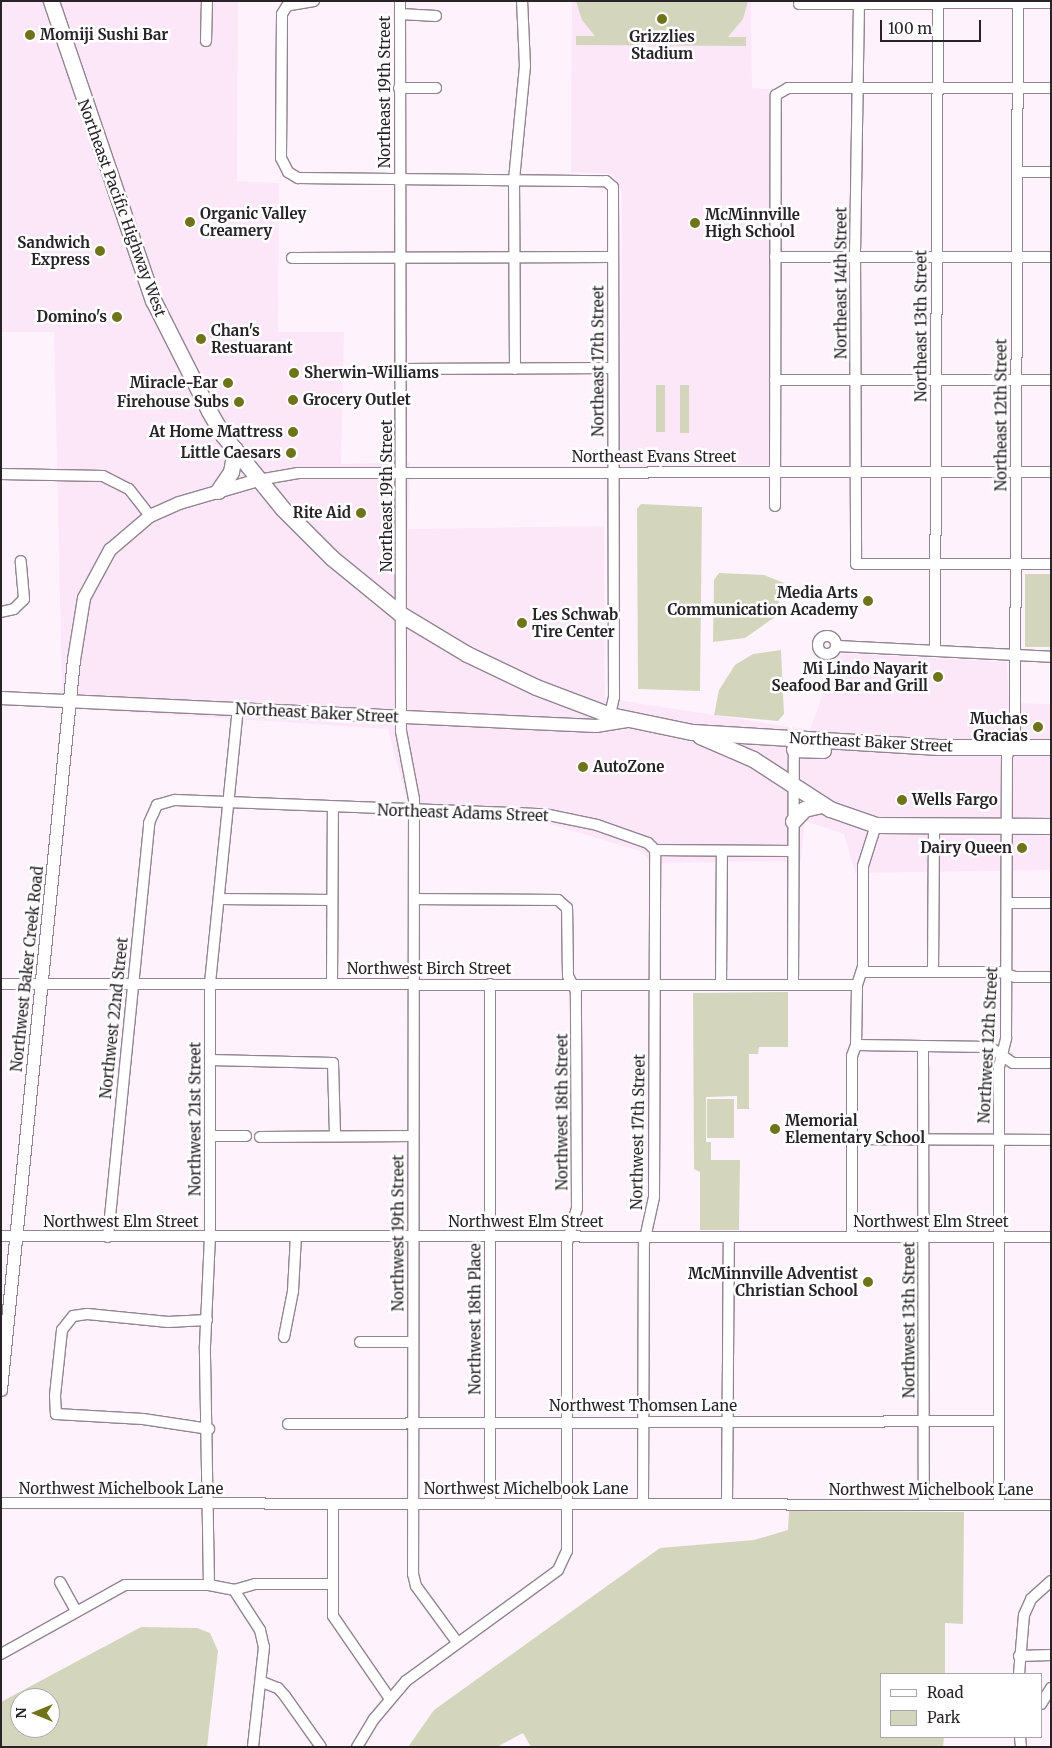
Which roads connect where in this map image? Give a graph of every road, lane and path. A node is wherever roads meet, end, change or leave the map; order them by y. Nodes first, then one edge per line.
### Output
1 (51, 1) edge
2 (207, 1) edge
3 (314, 1) edge
4 (400, 1) edge
5 (522, 1) edge
6 (938, 2) edge
7 (859, 3) edge
8 (1018, 3) edge
9 (1051, 3) edge
10 (798, 4) dead end
11 (400, 14) junction
12 (436, 16) dead end
13 (206, 41) dead end
14 (399, 88) junction
15 (436, 88) dead end
16 (858, 88) junction
17 (938, 88) junction
18 (1018, 88) junction
19 (1051, 88) edge
20 (1018, 172) junction
21 (1051, 172) edge
22 (401, 179) junction
23 (514, 180) junction
24 (402, 257) junction
25 (613, 257) junction
26 (775, 257) junction
27 (855, 257) junction
28 (935, 257) junction
29 (1017, 257) junction
30 (1051, 257) edge
31 (292, 258) dead end
32 (514, 258) junction
33 (514, 368) junction
34 (613, 368) junction
35 (402, 369) junction
36 (775, 380) junction
37 (856, 380) junction
38 (935, 380) junction
39 (1016, 380) junction
40 (1051, 380) edge
41 (235, 449) junction
42 (614, 472) junction
43 (775, 472) junction
44 (856, 472) junction
45 (936, 472) junction
46 (1016, 472) junction
47 (1051, 472) edge
48 (1, 474) edge
49 (401, 474) junction
50 (258, 480) junction
51 (218, 491) junction
52 (775, 506) dead end
53 (150, 516) junction
54 (21, 561) dead end
55 (935, 564) junction
56 (1015, 564) junction
57 (1051, 564) edge
58 (1, 612) edge
59 (402, 615) junction
60 (837, 646) dead end
61 (935, 650) junction
62 (1016, 656) junction
63 (1051, 657) edge
64 (1, 698) edge
65 (70, 701) junction
66 (238, 710) junction
67 (610, 714) junction
68 (402, 717) junction
69 (632, 720) junction
70 (692, 732) junction
71 (794, 743) junction
72 (1051, 747) edge
73 (1011, 748) junction
74 (794, 787) junction
75 (229, 803) junction
76 (157, 805) joint
77 (821, 805) junction
78 (333, 808) junction
79 (414, 810) junction
80 (793, 821) junction
81 (876, 825) junction
82 (934, 826) junction
83 (1007, 826) junction
84 (1051, 826) edge
85 (655, 850) junction
86 (722, 851) junction
87 (793, 851) junction
88 (219, 899) junction
89 (414, 899) junction
90 (332, 900) junction
91 (1006, 903) junction
92 (1051, 903) edge
93 (932, 971) junction
94 (862, 972) junction
95 (1006, 974) junction
96 (1051, 977) edge
97 (42, 983) junction
98 (133, 983) junction
99 (210, 983) junction
100 (332, 983) junction
101 (1, 984) edge
102 (414, 984) junction
103 (490, 984) junction
104 (572, 984) junction
105 (655, 984) junction
106 (721, 985) junction
107 (793, 985) junction
108 (857, 985) junction
109 (856, 1045) junction
110 (923, 1046) junction
111 (1001, 1054) junction
112 (210, 1060) junction
113 (1051, 1063) edge
114 (210, 1136) junction
115 (246, 1136) dead end
116 (335, 1136) junction
117 (414, 1136) junction
118 (260, 1137) dead end
119 (852, 1139) junction
120 (923, 1140) junction
121 (999, 1140) junction
122 (1051, 1140) edge
123 (1, 1236) edge
124 (17, 1236) junction
125 (108, 1236) junction
126 (296, 1236) junction
127 (489, 1236) junction
128 (210, 1237) junction
129 (414, 1237) junction
130 (568, 1237) junction
131 (644, 1237) junction
132 (728, 1237) junction
133 (852, 1237) junction
134 (924, 1237) junction
135 (999, 1237) junction
136 (1051, 1237) edge
137 (207, 1320) junction
138 (284, 1337) dead end
139 (360, 1342) dead end
140 (413, 1342) junction
141 (1, 1390) edge
142 (413, 1421) junction
143 (490, 1421) junction
144 (566, 1421) junction
145 (644, 1421) junction
146 (728, 1421) junction
147 (924, 1421) junction
148 (999, 1421) junction
149 (288, 1424) dead end
150 (209, 1429) junction
151 (1, 1503) edge
152 (210, 1504) junction
153 (333, 1504) junction
154 (413, 1504) junction
155 (490, 1504) junction
156 (567, 1504) junction
157 (643, 1504) junction
158 (727, 1504) junction
159 (924, 1505) junction
160 (999, 1505) junction
161 (1051, 1505) edge
162 (1051, 1581) edge
163 (60, 1582) dead end
164 (332, 1584) junction
165 (209, 1585) junction
166 (234, 1590) junction
167 (76, 1611) junction
168 (457, 1642) junction
169 (1, 1654) edge
170 (1051, 1654) edge
171 (1020, 1656) junction
172 (1019, 1673) edge
173 (262, 1682) junction
174 (1051, 1688) edge
175 (390, 1698) junction
176 (1042, 1702) edge
177 (253, 1747) edge
178 (321, 1747) edge
179 (357, 1747) edge

1 - 41 highway, Northeast Pacific Highway West
2 - 13 street
3 - 22 street
4 - 11 street, Northeast 19th Street
5 - 23 street
6 - 7 street
6 - 8 street
6 - 17 street, Northeast 13th Street
7 - 10 street
7 - 16 street, Northeast 14th Street
8 - 9 street
8 - 18 street, Northeast 12th Street
11 - 12 street
11 - 14 street, Northeast 19th Street
14 - 15 street
14 - 22 street, Northeast 19th Street
16 - 17 street
16 - 26 street
16 - 27 street, Northeast 14th Street
17 - 18 street
17 - 28 street, Northeast 13th Street
18 - 19 street
18 - 20 street, Northeast 12th Street
20 - 21 street
20 - 29 street, Northeast 12th Street
22 - 23 street
22 - 24 street, Northeast 19th Street
23 - 25 street, Northeast 17th Street
23 - 32 street
24 - 31 street
24 - 32 street
24 - 35 street, Northeast 19th Street
25 - 32 street
25 - 34 street, Northeast 17th Street
26 - 27 street
26 - 36 street
27 - 28 street
27 - 37 street, Northeast 14th Street
28 - 29 street
28 - 38 street, Northeast 13th Street
29 - 30 street
29 - 39 street, Northeast 12th Street
32 - 33 street
33 - 34 street
33 - 35 street
34 - 42 street, Northeast 17th Street
35 - 49 street, Northeast 19th Street
36 - 37 street
36 - 43 street
37 - 38 street
37 - 44 street, Northeast 14th Street
38 - 39 street
38 - 45 street, Northeast 13th Street
39 - 40 street
39 - 46 street, Northeast 12th Street
41 - 50 highway, Northeast Pacific Highway West
41 - 51 highway
42 - 43 street, Northeast Evans Street
42 - 49 street, Northeast Evans Street
42 - 67 street, Northeast 17th Street
43 - 44 street, Northeast Evans Street
43 - 52 street
44 - 45 street, Northeast Evans Street
44 - 55 street, Northeast 14th Street
45 - 46 street, Northeast Evans Street
45 - 55 street, Northeast 13th Street
46 - 47 street, Northeast Evans Street
46 - 56 street, Northeast 12th Street
48 - 53 street
49 - 50 street, Northeast Evans Street
49 - 59 street, Northeast 19th Street
50 - 51 main road
50 - 59 highway, Northeast Pacific Highway West
51 - 53 main road
53 - 65 main road, Northwest Baker Creek Road
54 - 58 street
55 - 56 street
55 - 61 street, Northeast 13th Street
56 - 57 street
56 - 62 street, Northeast 12th Street
59 - 67 highway, Northeast Pacific Highway West
59 - 68 street, Northeast 19th Street
60 - 61 street
61 - 62 street
62 - 63 street
62 - 73 street, Northeast 12th Street
64 - 65 main road, Northeast Baker Street
65 - 66 main road, Northeast Baker Street
65 - 97 main road, Northwest Baker Creek Road
66 - 68 main road, Northeast Baker Street
66 - 75 street, Northwest 21st Street
67 - 69 highway, Northeast Pacific Highway West
68 - 69 main road, Northeast Baker Street
68 - 79 street, Northeast 19th Street
69 - 70 highway, Northeast Pacific Highway West
70 - 71 highway, Northeast Baker Street
70 - 74 highway
71 - 73 highway, Northeast Baker Street
71 - 74 street
72 - 73 highway, Northeast Baker Street
73 - 83 street, Northeast 12th Street
74 - 77 highway
74 - 80 street
75 - 76 street, Northeast Adams Street
75 - 78 street, Northeast Adams Street
75 - 88 street, Northwest 21st Street
76 - 98 street, Northwest 22nd Street
77 - 80 highway
77 - 81 highway
78 - 79 street, Northeast Adams Street
78 - 90 street
79 - 85 street, Northeast Adams Street
79 - 89 street, Northwest 19th Street
80 - 87 street
81 - 82 highway
81 - 94 street
82 - 83 highway
82 - 93 street
83 - 84 highway
83 - 91 street, Northwest 12th Street
85 - 86 street, Northeast Adams Street
85 - 105 street, Northwest 17th Street
86 - 87 street, Northeast Adams Street
86 - 106 street
87 - 107 street
88 - 90 street
88 - 99 street, Northwest 21st Street
89 - 102 street, Northwest 19th Street
89 - 104 street, Northwest 18th Street
90 - 100 street
91 - 92 street
91 - 95 street, Northwest 12th Street
93 - 94 street
93 - 95 street
94 - 108 street
95 - 96 street
95 - 111 street, Northwest 12th Street
97 - 98 street, Northwest Birch Street
97 - 101 street, Northwest Birch Street
97 - 124 main road, Northwest Baker Creek Road
98 - 99 street, Northwest Birch Street
98 - 125 street, Northwest 22nd Street
99 - 100 street, Northwest Birch Street
99 - 112 street, Northwest 21st Street
100 - 102 street, Northwest Birch Street
102 - 103 street, Northwest Birch Street
102 - 117 street, Northwest 19th Street
103 - 104 street, Northwest Birch Street
103 - 127 street, Northwest 18th Place
104 - 105 street, Northwest Birch Street
104 - 130 street, Northwest 18th Street
105 - 106 street, Northwest Birch Street
105 - 131 street, Northwest 17th Street
106 - 107 street, Northwest Birch Street
107 - 108 street, Northwest Birch Street
108 - 109 street
109 - 110 street
109 - 119 street
110 - 111 street
110 - 120 street, Northwest 13th Street
111 - 113 street
111 - 121 street, Northwest 12th Street
112 - 114 street, Northwest 21st Street
112 - 116 street
114 - 115 street
114 - 128 street, Northwest 21st Street
116 - 117 street
116 - 118 street
117 - 129 street, Northwest 19th Street
119 - 120 street
119 - 133 street
120 - 121 street
120 - 134 street, Northwest 13th Street
121 - 122 street
121 - 135 street, Northwest 12th Street
123 - 124 street, Northwest Elm Street
124 - 125 street, Northwest Elm Street
124 - 141 main road, Northwest Baker Creek Road
125 - 128 street, Northwest Elm Street
126 - 128 street, Northwest Elm Street
126 - 129 street, Northwest Elm Street
126 - 138 street
127 - 129 street, Northwest Elm Street
127 - 130 street, Northwest Elm Street
127 - 143 street, Northwest 18th Place
128 - 137 street, Northwest 21st Street
129 - 140 street, Northwest 19th Street
130 - 131 street, Northwest Elm Street
130 - 144 street, Northwest 18th Street
131 - 132 street, Northwest Elm Street
131 - 145 street, Northwest 17th Street
132 - 133 street, Northwest Elm Street
132 - 146 street
133 - 134 street, Northwest Elm Street
134 - 135 street, Northwest Elm Street
134 - 147 street, Northwest 13th Street
135 - 136 street, Northwest Elm Street
135 - 148 street, Northwest 12th Street
137 - 150 street, Northwest 21st Street
137 - 150 street
139 - 140 street
140 - 142 street, Northwest 19th Street
142 - 143 street, Northwest Thomsen Lane
142 - 149 street, Northwest Thomsen Lane
142 - 154 street, Northwest 19th Street
143 - 144 street, Northwest Thomsen Lane
143 - 155 street, Northwest 18th Place
144 - 145 street, Northwest Thomsen Lane
144 - 156 street, Northwest 18th Street
145 - 146 street, Northwest Thomsen Lane
145 - 157 street, Northwest 17th Street
146 - 147 street, Northwest Thomsen Lane
146 - 158 street
147 - 148 street, Northwest Thomsen Lane
147 - 159 street, Northwest 13th Street
148 - 160 street, Northwest 12th Street
150 - 152 street, Northwest 21st Street
151 - 152 street, Northwest Michelbook Lane
152 - 153 street, Northwest Michelbook Lane
152 - 165 street, Northwest 21st Street
153 - 154 street, Northwest Michelbook Lane
153 - 164 street
154 - 155 street, Northwest Michelbook Lane
154 - 168 street, Northwest 19th Street
155 - 156 street, Northwest Michelbook Lane
156 - 157 street, Northwest Michelbook Lane
156 - 168 street, Northwest 18th Street
157 - 158 street, Northwest Michelbook Lane
158 - 159 street, Northwest Michelbook Lane
159 - 160 street, Northwest Michelbook Lane
160 - 161 street, Northwest Michelbook Lane
162 - 171 street
163 - 167 street
164 - 166 street
164 - 175 street
165 - 166 street
165 - 167 street
166 - 173 street
167 - 169 street
168 - 175 street, Northwest 18th Street
170 - 171 street
171 - 172 street
173 - 177 street
173 - 178 street
174 - 176 street
175 - 179 street, Northwest 18th Street

